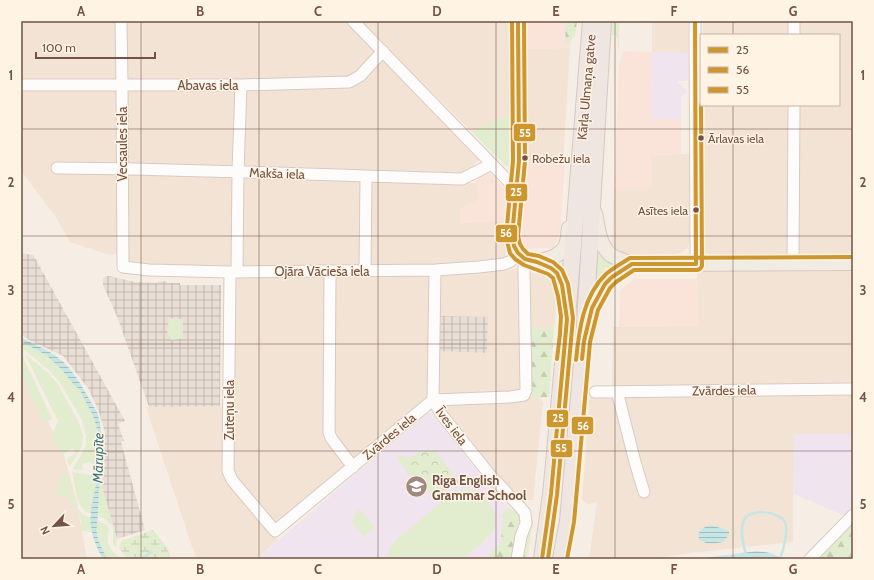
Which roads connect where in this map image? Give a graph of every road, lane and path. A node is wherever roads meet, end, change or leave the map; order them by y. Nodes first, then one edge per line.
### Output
1 (121, 21) edge
2 (353, 21) edge
3 (518, 21) edge
4 (695, 21) edge
5 (794, 21) edge
6 (597, 27) edge
7 (794, 34) edge
8 (383, 51) junction
9 (122, 84) junction
10 (241, 85) junction
11 (21, 86) edge
12 (794, 106) edge
13 (492, 164) junction
14 (57, 168) dead end
15 (122, 168) junction
16 (238, 172) junction
17 (366, 177) junction
18 (517, 190) junction
19 (577, 191) junction
20 (592, 202) junction
21 (527, 258) junction
22 (793, 263) junction
23 (853, 263) edge
24 (632, 264) junction
25 (696, 264) junction
26 (123, 267) joint
27 (435, 270) junction
28 (330, 271) junction
29 (234, 272) junction
30 (365, 272) junction
31 (567, 319) junction
32 (584, 341) junction
33 (853, 389) edge
34 (595, 392) dead end
35 (618, 392) junction
36 (433, 400) junction
37 (353, 467) junction
38 (644, 492) dead end
39 (853, 515) edge
40 (275, 531) joint
41 (517, 559) edge
42 (542, 559) edge
43 (561, 559) edge
44 (810, 559) edge

1 - 9 street, Vecsaules iela
2 - 8 street
3 - 18 main road
4 - 25 street
5 - 7 street
6 - 19 highway, Kārļa Ulmaņa gatve
6 - 20 highway, Kārļa Ulmaņa gatve
8 - 10 street, Abavas iela
8 - 13 street
9 - 10 street, Abavas iela
9 - 11 street, Abavas iela
9 - 15 street, Vecsaules iela
10 - 16 street, Zuteņu iela
12 - 22 street
13 - 17 street, Makša iela
13 - 18 street
14 - 15 street, Makša iela
15 - 16 street, Makša iela
15 - 26 street, Vecsaules iela
16 - 17 street, Makša iela
16 - 29 street, Zuteņu iela
17 - 30 street
18 - 21 main road
19 - 21 main road
19 - 31 highway, Kārļa Ulmaņa gatve
20 - 24 main road
20 - 32 highway, Kārļa Ulmaņa gatve
21 - 27 street, Ojāra Vācieša iela
21 - 31 main road
21 - 36 street
22 - 23 main road
22 - 25 main road
24 - 25 main road
24 - 32 main road
26 - 29 street, Ojāra Vācieša iela
27 - 30 street, Ojāra Vācieša iela
27 - 36 street, Īves iela
28 - 29 street, Ojāra Vācieša iela
28 - 30 street, Ojāra Vācieša iela
28 - 37 street
29 - 40 street, Zuteņu iela
31 - 42 highway, Kārļa Ulmaņa gatve
32 - 43 highway, Kārļa Ulmaņa gatve
33 - 35 street, Zvārdes iela
34 - 35 street, Zvārdes iela
35 - 38 street
36 - 37 street, Zvārdes iela
36 - 41 street, Īves iela
37 - 40 street, Zvārdes iela
39 - 44 street

